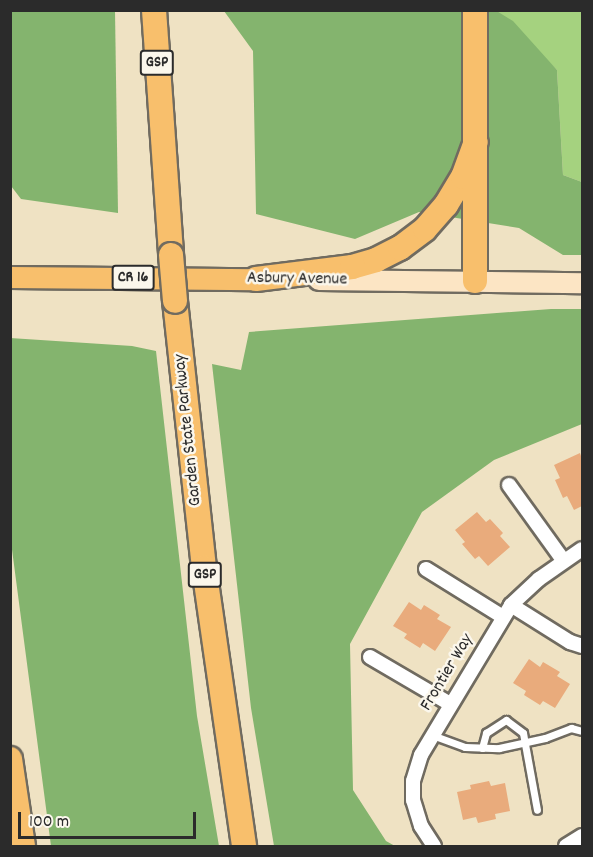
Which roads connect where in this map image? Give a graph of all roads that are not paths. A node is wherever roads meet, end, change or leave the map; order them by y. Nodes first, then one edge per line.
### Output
1 (154, 10) edge
2 (171, 10) edge
3 (476, 10) edge
4 (160, 116) junction
5 (476, 142) junction
6 (10, 277) edge
7 (256, 279) junction
8 (475, 282) junction
9 (582, 283) edge
10 (509, 485) dead end
11 (581, 554) edge
12 (563, 560) junction
13 (426, 569) dead end
14 (507, 611) junction
15 (582, 646) edge
16 (370, 657) dead end
17 (450, 704) junction
18 (582, 731) edge
19 (432, 735) junction
20 (525, 744) junction
21 (482, 748) junction
22 (10, 759) edge
23 (537, 810) dead end
24 (10, 821) edge
25 (22, 846) edge
26 (244, 846) edge
27 (434, 846) edge

1 - 4 highway, Garden State Parkway / GSP
2 - 4 highway
3 - 5 highway
4 - 26 highway, Garden State Parkway / GSP, bridge
5 - 7 highway
5 - 8 highway
6 - 7 main road, Asbury Avenue / CR 16
7 - 8 main road, Asbury Avenue / CR 16
8 - 9 main road, Asbury Avenue / CR 16
10 - 12 street
11 - 12 street, Frontier Way
12 - 14 street, Frontier Way
13 - 14 street
14 - 15 street
14 - 17 street, Frontier Way
16 - 17 street
17 - 19 street, Frontier Way
18 - 20 lane
19 - 21 lane
19 - 27 street, Frontier Way
20 - 21 lane
20 - 21 lane
20 - 23 lane
22 - 25 highway
24 - 25 highway

